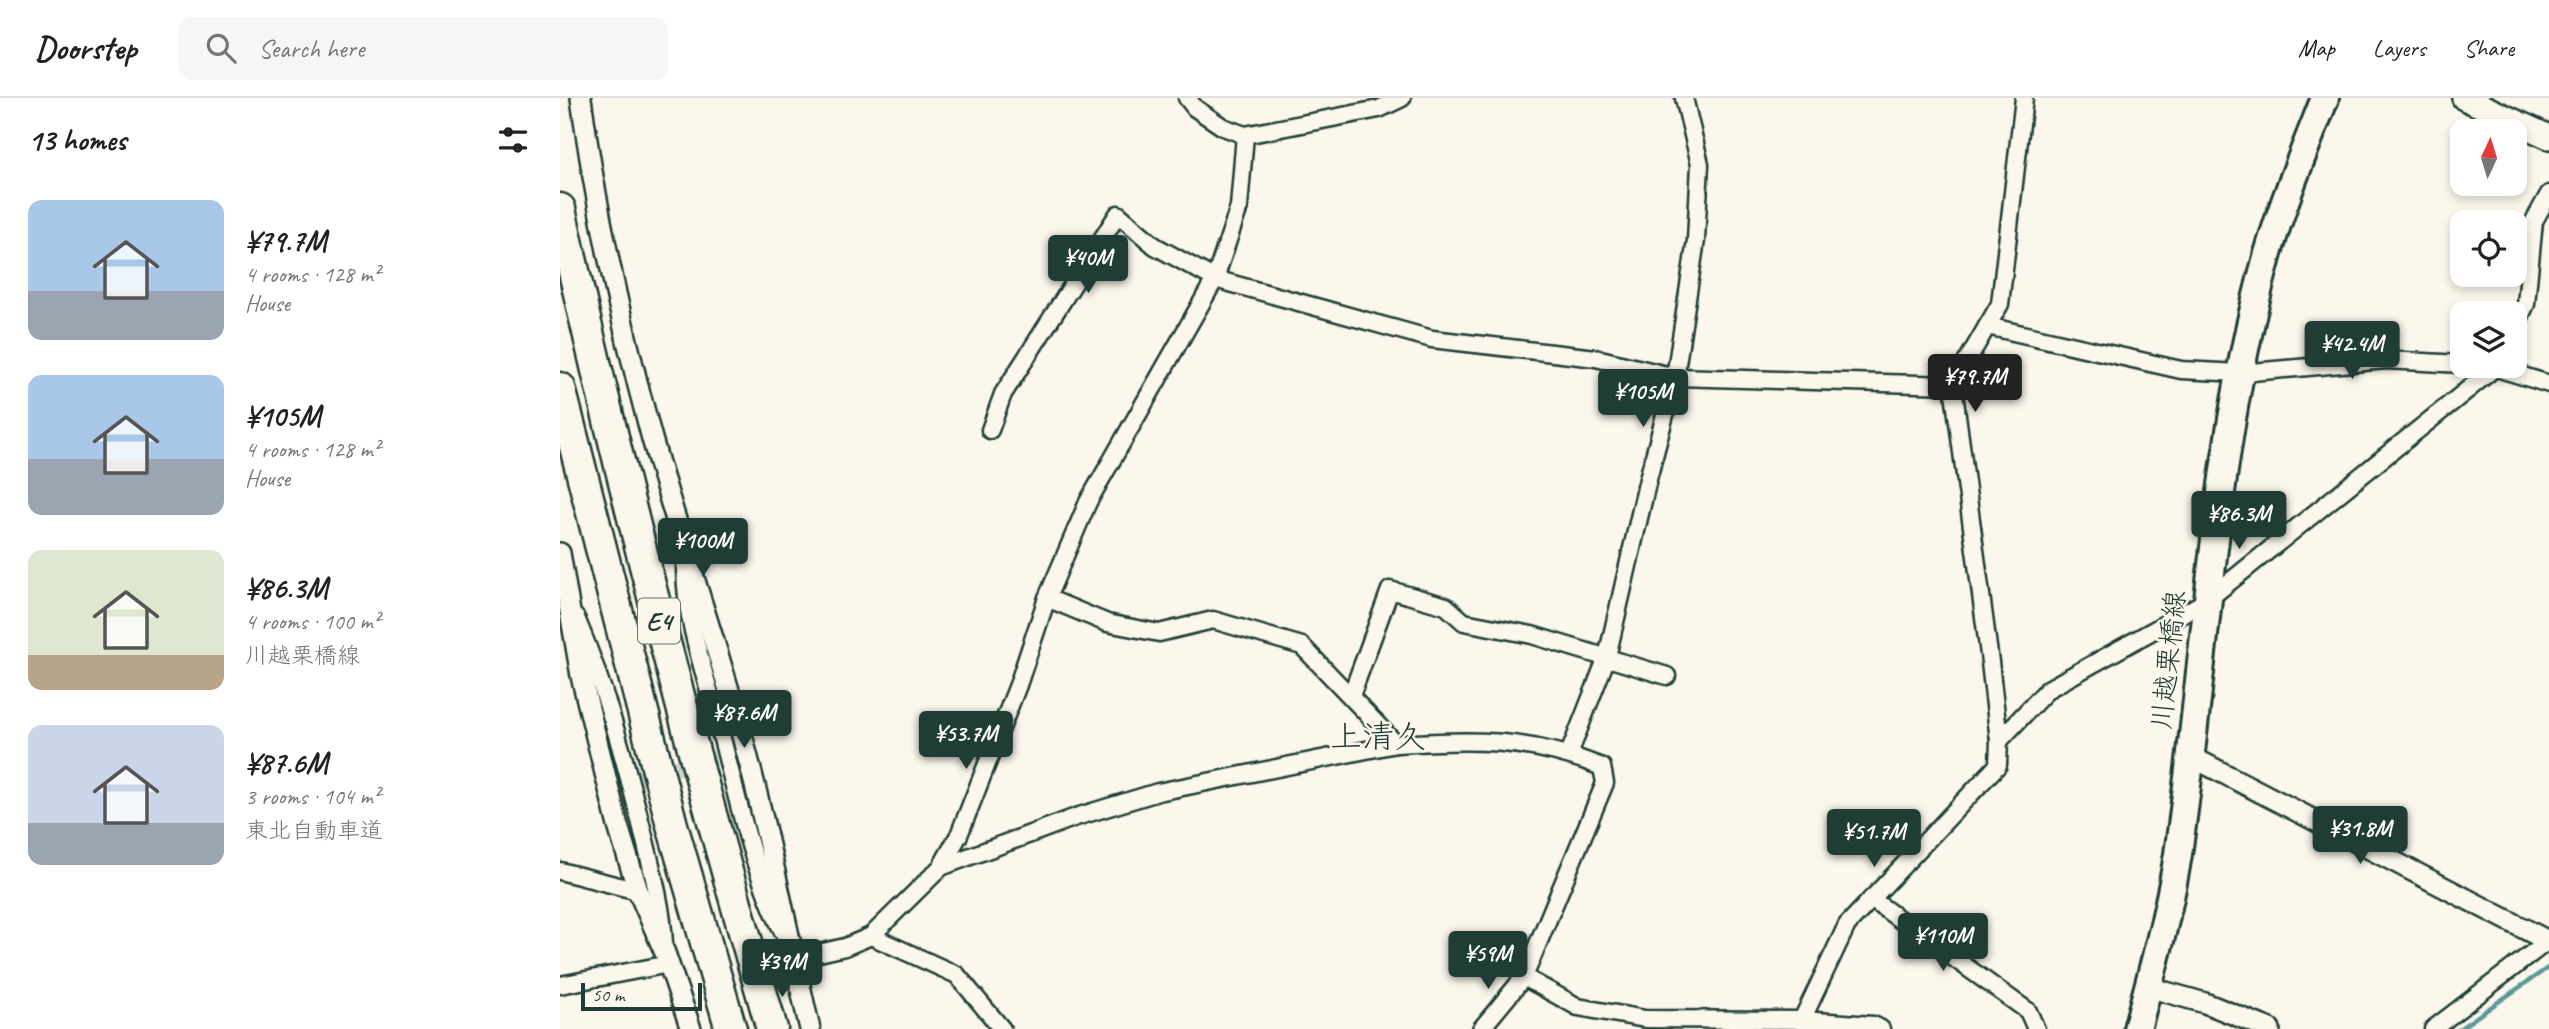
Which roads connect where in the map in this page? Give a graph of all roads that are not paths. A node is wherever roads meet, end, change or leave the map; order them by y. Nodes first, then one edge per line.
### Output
1 (581, 98) edge
2 (1187, 98) edge
3 (1402, 98) edge
4 (1684, 98) edge
5 (2024, 98) edge
6 (2325, 98) edge
7 (2464, 98) edge
8 (1245, 135) junction
9 (2549, 137) edge
10 (2549, 194) edge
11 (560, 209) edge
12 (1214, 279) junction
13 (2526, 301) edge
14 (1987, 326) junction
15 (2450, 363) edge
16 (2241, 373) junction
17 (1675, 377) junction
18 (2527, 377) edge
19 (2480, 378) edge
20 (2549, 384) edge
21 (1953, 385) junction
22 (560, 388) edge
23 (990, 430) dead end
24 (560, 553) edge
25 (567, 597) junction
26 (1047, 598) junction
27 (2206, 601) junction
28 (1606, 657) junction
29 (1667, 676) dead end
30 (1351, 696) junction
31 (1999, 741) junction
32 (1396, 744) junction
33 (1569, 754) junction
34 (2190, 756) junction
35 (942, 867) junction
36 (560, 871) edge
37 (638, 891) junction
38 (1871, 899) junction
39 (871, 936) junction
40 (2549, 940) edge
41 (792, 952) junction
42 (667, 958) junction
43 (1524, 977) junction
44 (560, 985) edge
45 (2148, 987) junction
46 (1803, 1025) edge
47 (691, 1029) edge
48 (731, 1029) edge
49 (772, 1029) edge
50 (810, 1029) edge
51 (1002, 1029) edge
52 (1481, 1029) edge
53 (1881, 1029) edge
54 (2036, 1029) edge
55 (2137, 1029) edge
56 (2270, 1029) edge
57 (2433, 1029) edge

1 - 41 street
2 - 8 street
3 - 8 street
4 - 17 street
5 - 14 street
6 - 16 main road, 川越栗橋線
7 - 9 main road
8 - 12 street
10 - 13 street
11 - 49 highway, E4
12 - 17 street
12 - 23 street
12 - 26 street
14 - 16 street
14 - 21 street
15 - 16 street
16 - 27 main road, 川越栗橋線
17 - 21 street
17 - 28 street
18 - 20 street
19 - 27 street
21 - 31 street
22 - 48 highway, E4
24 - 25 street
25 - 37 street
25 - 42 street
26 - 30 street
26 - 35 street
27 - 31 street
27 - 34 main road, 川越栗橋線
28 - 29 street
28 - 30 street
28 - 33 street
30 - 32 street
31 - 38 street
32 - 33 street
32 - 35 street
33 - 43 street
34 - 40 street
34 - 45 main road, 川越栗橋線
35 - 39 street
36 - 37 street
37 - 42 street
38 - 46 street
38 - 54 street
39 - 41 street
39 - 51 street
40 - 57 street
41 - 50 street
42 - 44 street
42 - 47 street
43 - 46 street
43 - 52 street
45 - 55 main road, 川越栗橋線
45 - 56 street
46 - 53 street

